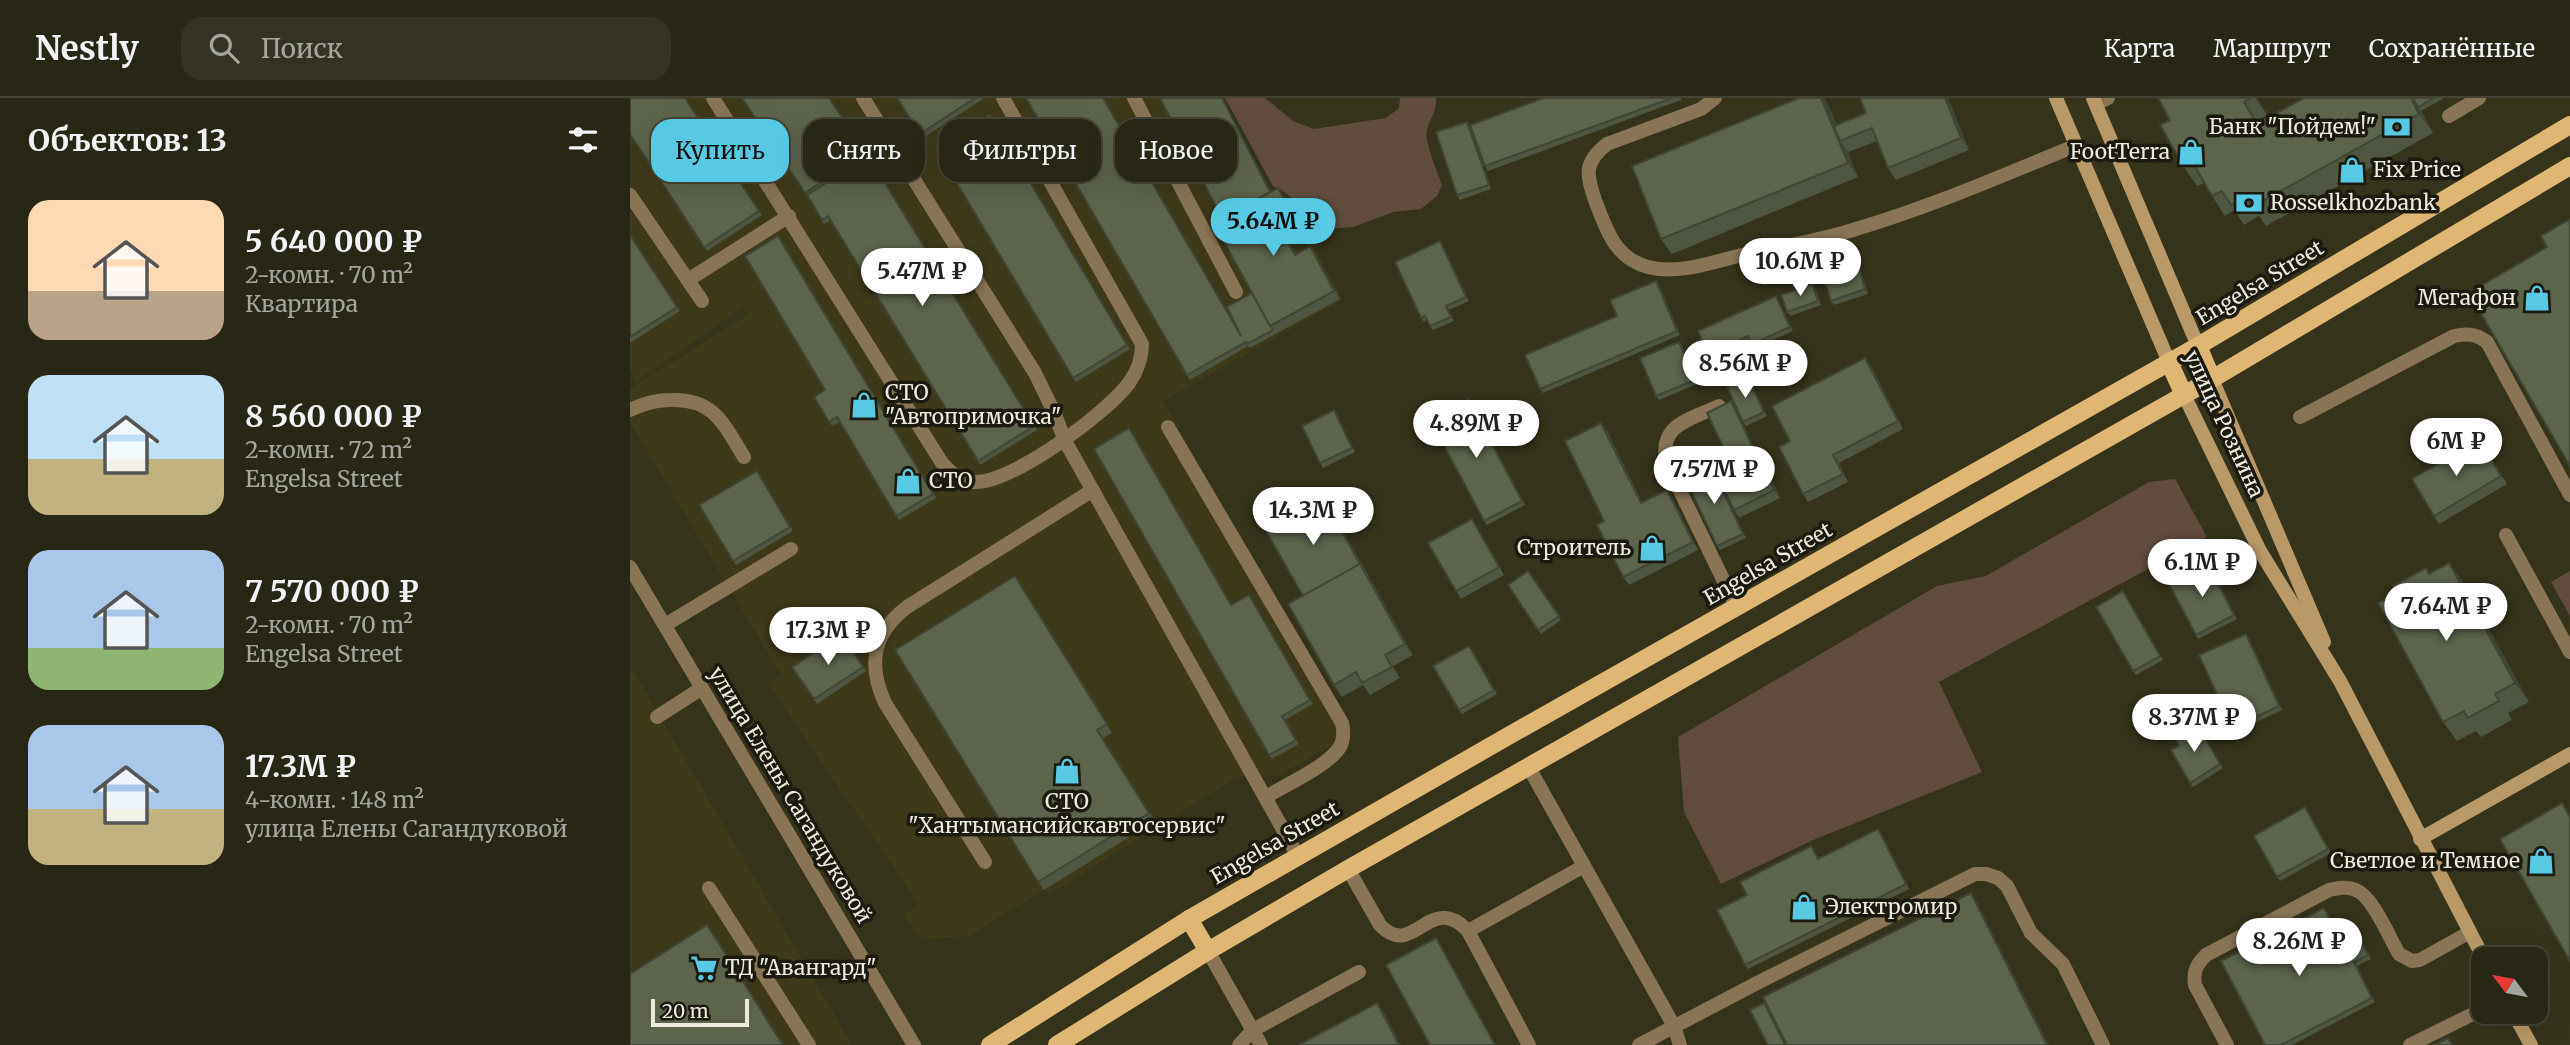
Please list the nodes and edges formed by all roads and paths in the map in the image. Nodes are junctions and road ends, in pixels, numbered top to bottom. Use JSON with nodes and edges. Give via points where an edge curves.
{"nodes":[{"id":1,"x":713,"y":98,"type":"edge"},
{"id":2,"x":863,"y":98,"type":"edge"},
{"id":3,"x":1003,"y":98,"type":"edge"},
{"id":4,"x":1134,"y":98,"type":"edge"},
{"id":5,"x":1715,"y":98,"type":"edge"},
{"id":6,"x":2056,"y":98,"type":"edge"},
{"id":7,"x":2479,"y":98,"type":"edge"},
{"id":8,"x":2099,"y":100,"type":"edge"},
{"id":9,"x":2449,"y":116,"type":"dead end"},
{"id":10,"x":2570,"y":125,"type":"edge"},
{"id":11,"x":2075,"y":146,"type":"junction"},
{"id":12,"x":2570,"y":166,"type":"edge"},
{"id":13,"x":630,"y":195,"type":"edge"},
{"id":14,"x":789,"y":216,"type":"junction"},
{"id":15,"x":688,"y":280,"type":"junction"},
{"id":16,"x":1236,"y":292,"type":"dead end"},
{"id":17,"x":702,"y":301,"type":"dead end"},
{"id":18,"x":2198,"y":346,"type":"junction"},
{"id":19,"x":2169,"y":362,"type":"junction"},
{"id":20,"x":2212,"y":379,"type":"junction"},
{"id":21,"x":2184,"y":395,"type":"junction"},
{"id":22,"x":1719,"y":406,"type":"edge"},
{"id":23,"x":630,"y":410,"type":"edge"},
{"id":24,"x":2300,"y":417,"type":"dead end"},
{"id":25,"x":1168,"y":427,"type":"dead end"},
{"id":26,"x":1065,"y":441,"type":"junction"},
{"id":27,"x":744,"y":457,"type":"dead end"},
{"id":28,"x":1093,"y":490,"type":"junction"},
{"id":29,"x":2570,"y":495,"type":"edge"},
{"id":30,"x":2506,"y":535,"type":"dead end"},
{"id":31,"x":791,"y":549,"type":"dead end"},
{"id":32,"x":630,"y":567,"type":"edge"},
{"id":33,"x":1737,"y":608,"type":"junction"},
{"id":34,"x":665,"y":625,"type":"junction"},
{"id":35,"x":2570,"y":652,"type":"edge"},
{"id":36,"x":2340,"y":681,"type":"junction"},
{"id":37,"x":702,"y":688,"type":"junction"},
{"id":38,"x":657,"y":717,"type":"dead end"},
{"id":39,"x":2570,"y":754,"type":"edge"},
{"id":40,"x":1528,"y":766,"type":"junction"},
{"id":41,"x":1266,"y":797,"type":"junction"},
{"id":42,"x":2420,"y":839,"type":"junction"},
{"id":43,"x":1298,"y":856,"type":"junction"},
{"id":44,"x":985,"y":862,"type":"dead end"},
{"id":45,"x":1584,"y":866,"type":"junction"},
{"id":46,"x":1348,"y":869,"type":"junction"},
{"id":47,"x":709,"y":888,"type":"dead end"},
{"id":48,"x":1189,"y":919,"type":"junction"},
{"id":49,"x":1468,"y":931,"type":"junction"},
{"id":50,"x":2470,"y":932,"type":"junction"},
{"id":51,"x":2478,"y":947,"type":"edge"},
{"id":52,"x":1208,"y":951,"type":"junction"},
{"id":53,"x":1359,"y":972,"type":"dead end"},
{"id":54,"x":2471,"y":1015,"type":"edge"},
{"id":55,"x":2519,"y":1024,"type":"edge"},
{"id":56,"x":1674,"y":1026,"type":"junction"},
{"id":57,"x":1252,"y":1030,"type":"junction"},
{"id":58,"x":809,"y":1045,"type":"edge"},
{"id":59,"x":914,"y":1045,"type":"edge"},
{"id":60,"x":990,"y":1045,"type":"edge"},
{"id":61,"x":1057,"y":1045,"type":"edge"},
{"id":62,"x":1239,"y":1045,"type":"edge"},
{"id":63,"x":1261,"y":1045,"type":"edge"},
{"id":64,"x":1529,"y":1045,"type":"edge"},
{"id":65,"x":1639,"y":1045,"type":"edge"},
{"id":66,"x":1679,"y":1045,"type":"edge"},
{"id":67,"x":2103,"y":1045,"type":"edge"},
{"id":68,"x":2227,"y":1045,"type":"edge"},
{"id":69,"x":2410,"y":1045,"type":"edge"},
{"id":70,"x":2531,"y":1045,"type":"edge"}],
"edges":[{"from":1,"to":14,"type":"street"},
{"from":2,"to":26,"type":"street","via":[[1035,373]]},
{"from":3,"to":26,"type":"street","via":[[1142,344],[1142,357],[1126,387]]},
{"from":4,"to":16,"type":"street"},
{"from":5,"to":11,"type":"street","via":[[1701,109],[1607,144],[1595,153],[1589,181],[1609,238],[1632,261],[1649,268],[1682,269],[1855,230]]},
{"from":6,"to":11,"type":"main road","name":"улица Рознина"},
{"from":7,"to":9,"type":"street"},
{"from":8,"to":18,"type":"main road","name":"улица Рознина"},
{"from":10,"to":18,"type":"main road","name":"Engelsa Street"},
{"from":11,"to":19,"type":"main road","name":"улица Рознина"},
{"from":12,"to":20,"type":"main road"},
{"from":13,"to":15,"type":"street"},
{"from":14,"to":15,"type":"street"},
{"from":14,"to":26,"type":"street","via":[[952,475],[972,482],[991,480]]},
{"from":15,"to":17,"type":"street"},
{"from":18,"to":19,"type":"main road","name":"Engelsa Street"},
{"from":18,"to":20,"type":"main road","name":"улица Рознина"},
{"from":19,"to":21,"type":"main road","name":"улица Рознина"},
{"from":19,"to":33,"type":"main road","name":"Engelsa Street"},
{"from":20,"to":21,"type":"main road"},
{"from":20,"to":36,"type":"main road","name":"улица Рознина"},
{"from":21,"to":36,"type":"main road","name":"улица Рознина","via":[[2259,551]]},
{"from":21,"to":40,"type":"main road"},
{"from":22,"to":33,"type":"street","via":[[1683,422],[1665,439],[1663,450]]},
{"from":23,"to":27,"type":"street","via":[[670,400],[707,406],[722,420]]},
{"from":24,"to":29,"type":"street","via":[[2454,336],[2478,336],[2487,342]]},
{"from":25,"to":41,"type":"street","via":[[1342,723],[1340,746],[1331,757]]},
{"from":26,"to":28,"type":"street"},
{"from":28,"to":41,"type":"street"},
{"from":28,"to":44,"type":"street","via":[[907,607],[890,620],[875,651],[878,688],[885,703]]},
{"from":30,"to":35,"type":"street"},
{"from":31,"to":34,"type":"street"},
{"from":32,"to":34,"type":"street","name":"улица Елены Сагандуковой"},
{"from":33,"to":43,"type":"main road","name":"Engelsa Street"},
{"from":34,"to":37,"type":"street","name":"улица Елены Сагандуковой"},
{"from":36,"to":42,"type":"main road","name":"улица Рознина"},
{"from":37,"to":38,"type":"street"},
{"from":37,"to":59,"type":"street","name":"улица Елены Сагандуковой"},
{"from":39,"to":42,"type":"main road"},
{"from":40,"to":45,"type":"street"},
{"from":40,"to":46,"type":"main road"},
{"from":41,"to":43,"type":"street"},
{"from":42,"to":50,"type":"main road","name":"улица Рознина"},
{"from":43,"to":48,"type":"main road","name":"Engelsa Street"},
{"from":45,"to":49,"type":"street"},
{"from":45,"to":56,"type":"street"},
{"from":46,"to":49,"type":"street","via":[[1387,932],[1407,935],[1447,917]]},
{"from":46,"to":52,"type":"main road"},
{"from":47,"to":58,"type":"street"},
{"from":48,"to":52,"type":"main road"},
{"from":48,"to":60,"type":"main road","name":"Engelsa Street"},
{"from":49,"to":64,"type":"street"},
{"from":50,"to":51,"type":"main road","name":"улица Рознина"},
{"from":50,"to":68,"type":"street","via":[[2420,960],[2405,959],[2366,896],[2343,887],[2329,890],[2206,955],[2198,964],[2195,985]]},
{"from":52,"to":57,"type":"street"},
{"from":52,"to":61,"type":"main road"},
{"from":53,"to":57,"type":"street"},
{"from":54,"to":69,"type":"street"},
{"from":55,"to":70,"type":"main road"},
{"from":56,"to":65,"type":"street"},
{"from":56,"to":66,"type":"street"},
{"from":56,"to":67,"type":"street","via":[[1975,874],[1986,874],[2007,887],[2031,933],[2063,964]]},
{"from":57,"to":62,"type":"street"},
{"from":57,"to":63,"type":"street"}]}
